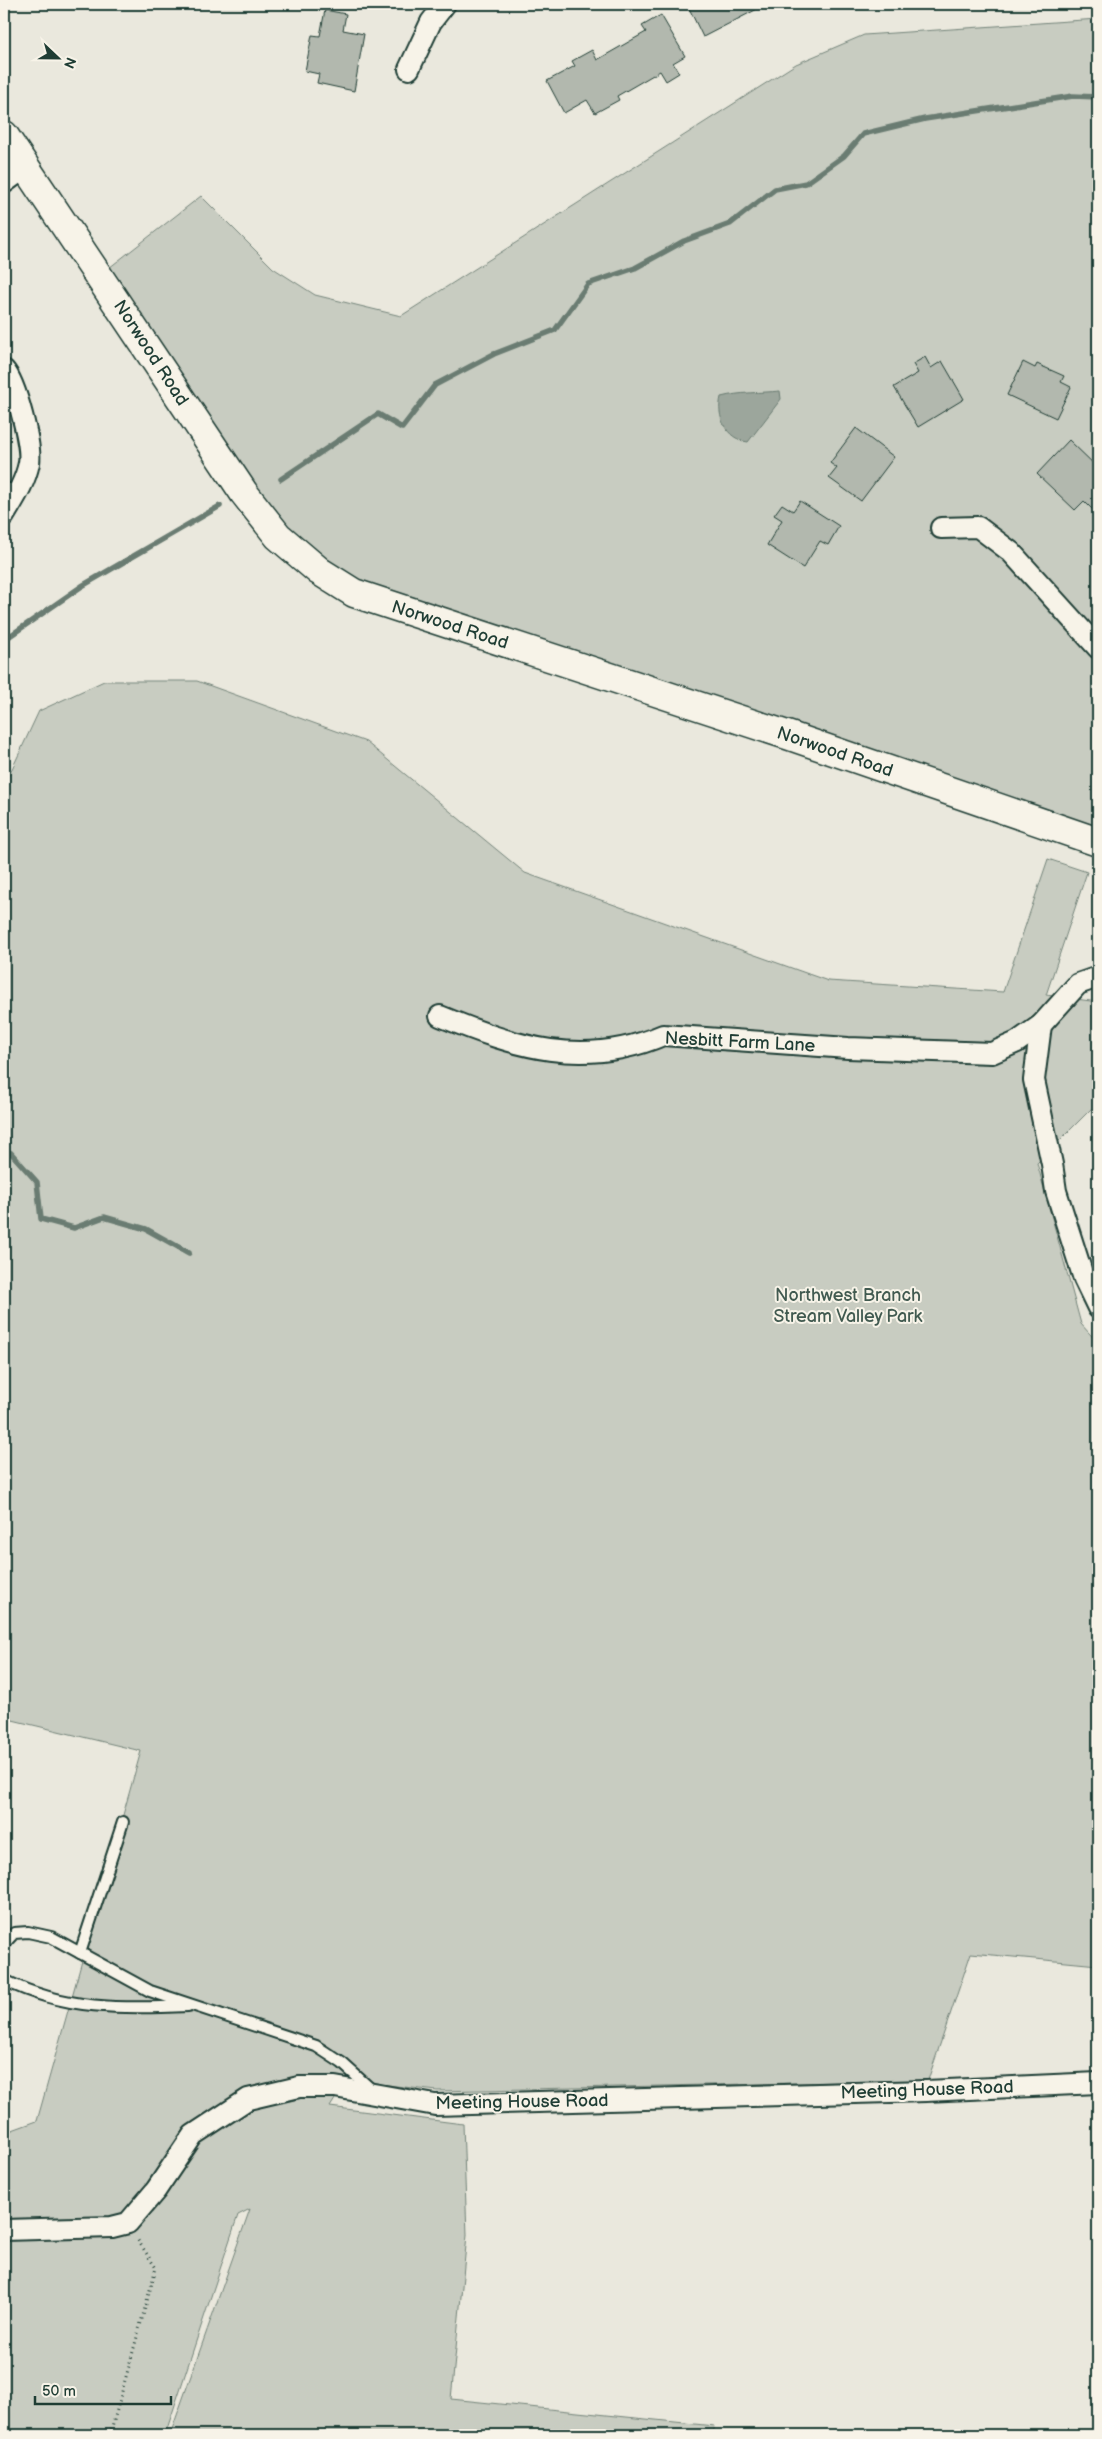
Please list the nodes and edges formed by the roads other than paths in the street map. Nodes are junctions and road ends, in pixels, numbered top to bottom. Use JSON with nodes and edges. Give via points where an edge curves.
{"nodes":[{"id":1,"x":445,"y":4,"type":"edge"},
{"id":2,"x":409,"y":69,"type":"dead end"},
{"id":3,"x":11,"y":150,"type":"edge"},
{"id":4,"x":4,"y":183,"type":"edge"},
{"id":5,"x":4,"y":370,"type":"edge"},
{"id":6,"x":12,"y":489,"type":"edge"},
{"id":7,"x":4,"y":516,"type":"edge"},
{"id":8,"x":941,"y":528,"type":"dead end"},
{"id":9,"x":1098,"y":648,"type":"edge"},
{"id":10,"x":1098,"y":842,"type":"edge"},
{"id":11,"x":1098,"y":977,"type":"edge"},
{"id":12,"x":440,"y":1016,"type":"dead end"},
{"id":13,"x":1041,"y":1025,"type":"junction"},
{"id":14,"x":1098,"y":1308,"type":"edge"},
{"id":15,"x":123,"y":1822,"type":"dead end"},
{"id":16,"x":4,"y":1944,"type":"edge"},
{"id":17,"x":80,"y":1953,"type":"junction"},
{"id":18,"x":4,"y":1980,"type":"edge"},
{"id":19,"x":194,"y":2005,"type":"junction"},
{"id":20,"x":1098,"y":2083,"type":"edge"},
{"id":21,"x":378,"y":2095,"type":"junction"},
{"id":22,"x":4,"y":2230,"type":"edge"}],
"edges":[{"from":1,"to":2,"type":"street","via":[[431,22]]},
{"from":3,"to":4,"type":"street"},
{"from":3,"to":10,"type":"street","name":"Norwood Road","via":[[244,493],[278,536],[340,585],[354,593],[790,736]]},
{"from":5,"to":6,"type":"street","via":[[22,411],[30,462]]},
{"from":6,"to":7,"type":"street"},
{"from":8,"to":9,"type":"street","via":[[978,527],[1011,552]]},
{"from":11,"to":13,"type":"street","name":"Nesbitt Farm Lane","via":[[1078,984]]},
{"from":12,"to":13,"type":"street","name":"Nesbitt Farm Lane","via":[[492,1037],[552,1051],[582,1053],[637,1046],[663,1035],[848,1048],[992,1053],[1017,1042]]},
{"from":13,"to":14,"type":"street","via":[[1034,1080],[1038,1104],[1058,1200],[1084,1279]]},
{"from":15,"to":17,"type":"lane"},
{"from":16,"to":17,"type":"lane","via":[[14,1933],[28,1932],[51,1937]]},
{"from":17,"to":19,"type":"lane","via":[[150,1990]]},
{"from":18,"to":19,"type":"lane","via":[[25,1991],[76,2004],[126,2009]]},
{"from":19,"to":21,"type":"lane","via":[[316,2046]]},
{"from":20,"to":21,"type":"street","name":"Meeting House Road","via":[[435,2105]]},
{"from":21,"to":22,"type":"street","name":"Meeting House Road","via":[[335,2088],[299,2087],[248,2099],[193,2135],[156,2190],[128,2223],[112,2227]]}]}
